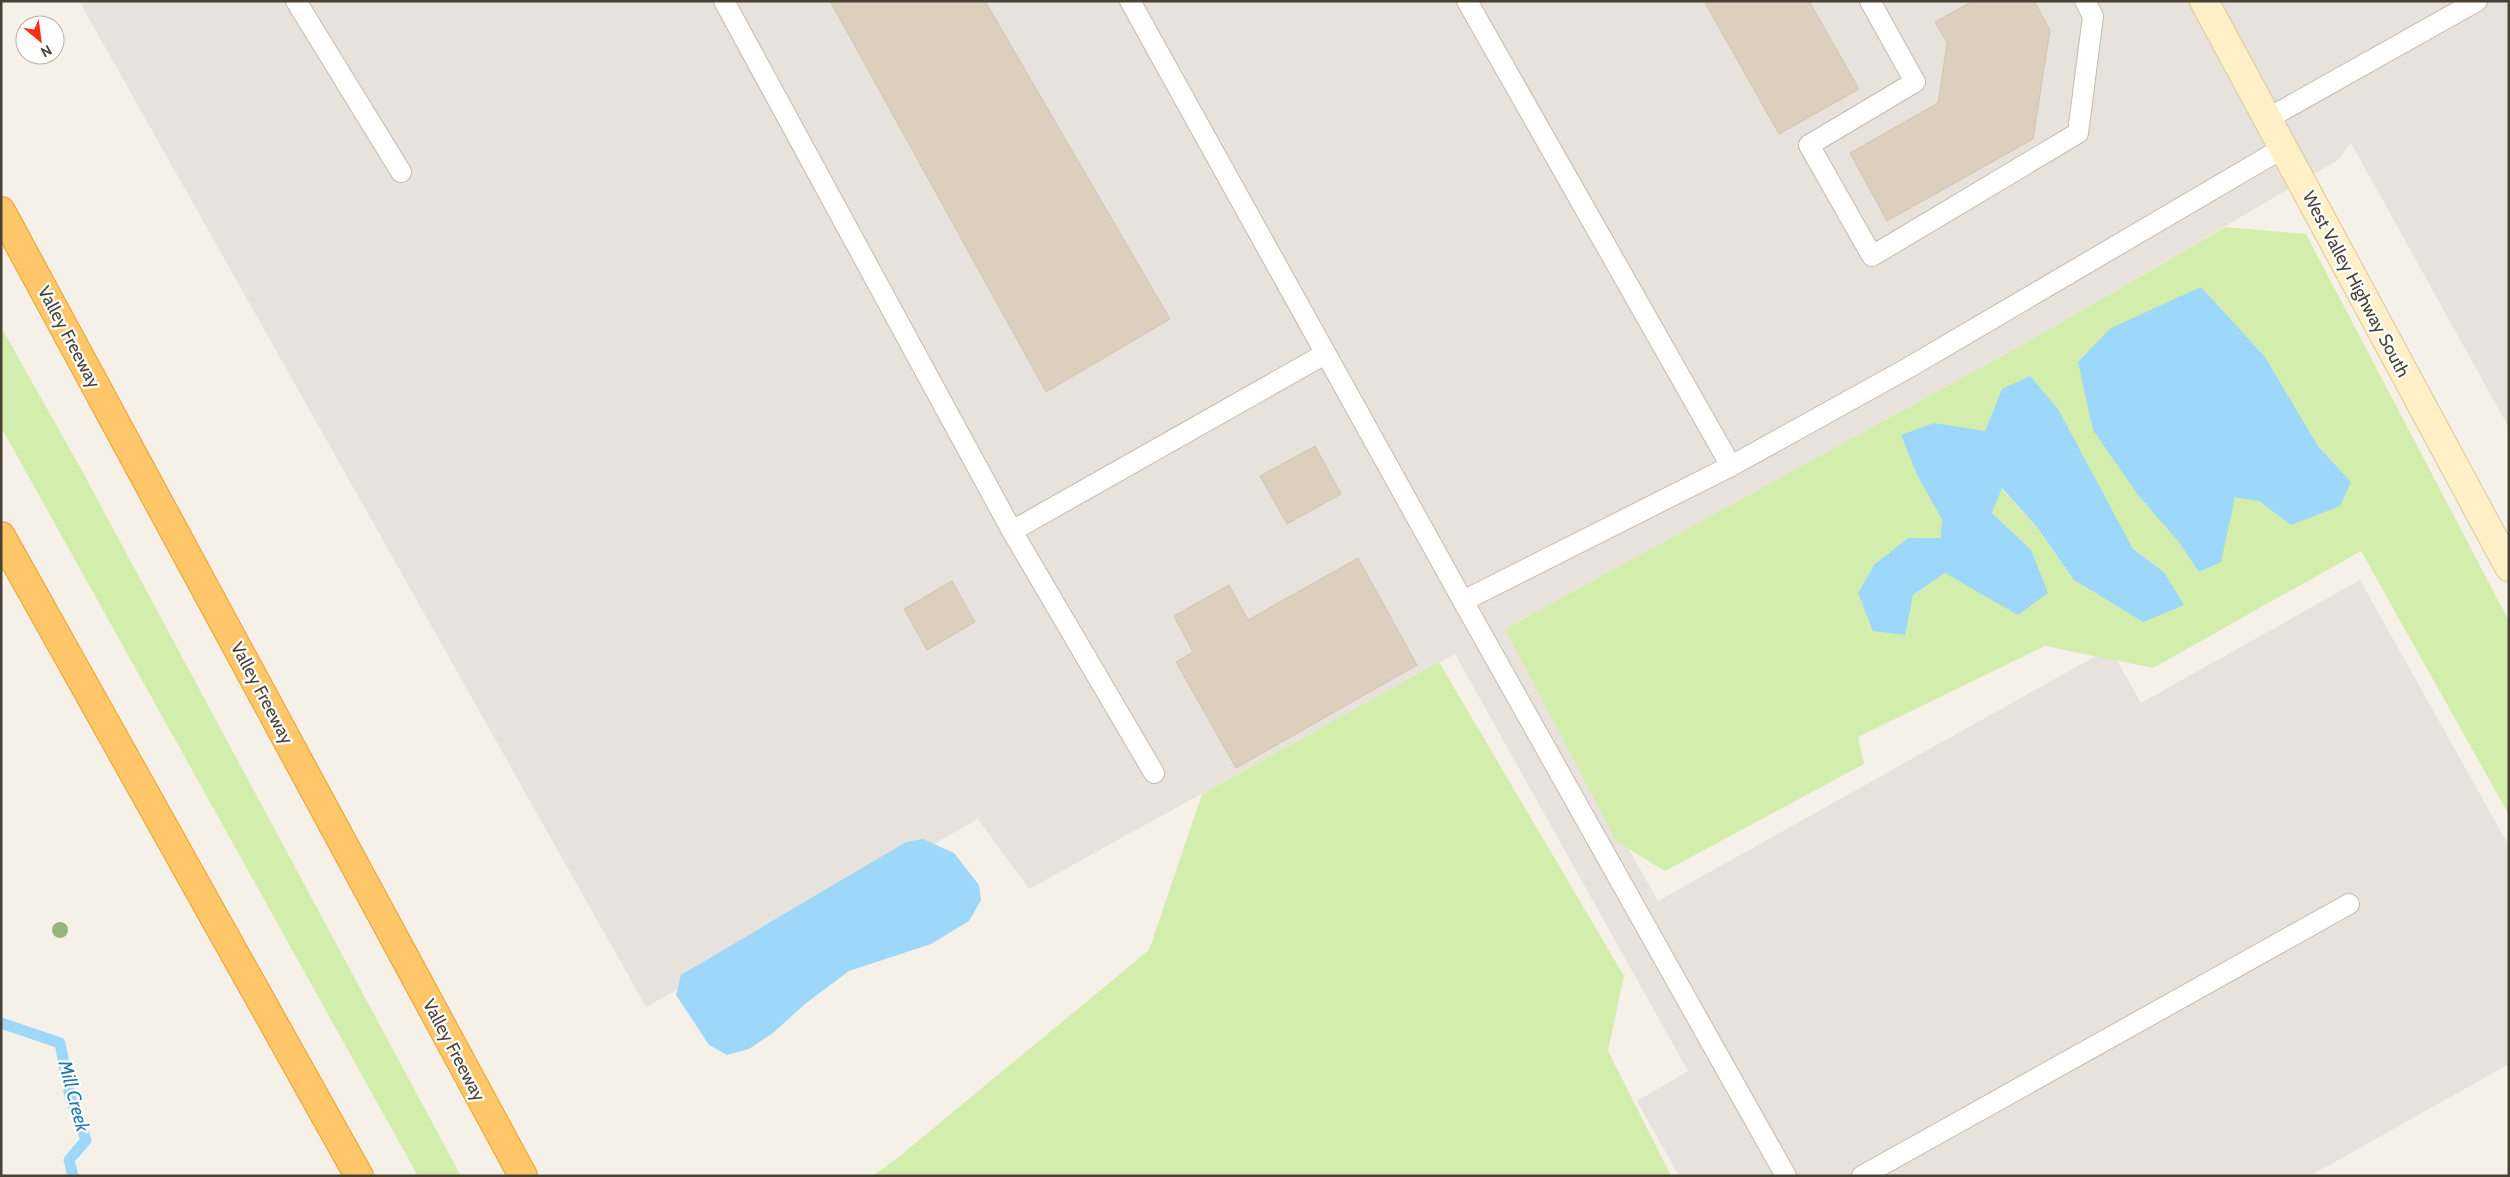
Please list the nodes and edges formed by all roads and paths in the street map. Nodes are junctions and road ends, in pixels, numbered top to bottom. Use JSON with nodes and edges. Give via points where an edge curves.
{"nodes":[{"id":1,"x":296,"y":1,"type":"edge"},
{"id":2,"x":724,"y":1,"type":"edge"},
{"id":3,"x":1130,"y":1,"type":"edge"},
{"id":4,"x":1467,"y":1,"type":"edge"},
{"id":5,"x":1870,"y":1,"type":"edge"},
{"id":6,"x":2085,"y":1,"type":"edge"},
{"id":7,"x":2204,"y":1,"type":"edge"},
{"id":8,"x":2477,"y":1,"type":"edge"},
{"id":9,"x":2267,"y":119,"type":"junction"},
{"id":10,"x":2283,"y":148,"type":"junction"},
{"id":11,"x":400,"y":172,"type":"dead end"},
{"id":12,"x":1,"y":211,"type":"edge"},
{"id":13,"x":1325,"y":354,"type":"junction"},
{"id":14,"x":1731,"y":466,"type":"junction"},
{"id":15,"x":1012,"y":531,"type":"junction"},
{"id":16,"x":1,"y":536,"type":"edge"},
{"id":17,"x":2509,"y":567,"type":"edge"},
{"id":18,"x":1463,"y":601,"type":"junction"},
{"id":19,"x":1154,"y":773,"type":"dead end"},
{"id":20,"x":2349,"y":904,"type":"dead end"},
{"id":21,"x":359,"y":1176,"type":"edge"},
{"id":22,"x":523,"y":1176,"type":"edge"},
{"id":23,"x":1786,"y":1176,"type":"edge"},
{"id":24,"x":1862,"y":1176,"type":"edge"}],
"edges":[{"from":1,"to":11,"type":"lane"},
{"from":2,"to":15,"type":"lane"},
{"from":3,"to":13,"type":"lane"},
{"from":4,"to":14,"type":"lane"},
{"from":5,"to":6,"type":"lane","via":[[1915,82],[1809,145],[1872,256],[2078,133],[2093,16]]},
{"from":7,"to":9,"type":"main road","name":"West Valley Highway South"},
{"from":8,"to":9,"type":"lane"},
{"from":9,"to":10,"type":"main road","name":"West Valley Highway South"},
{"from":10,"to":14,"type":"lane","via":[[1908,368]]},
{"from":10,"to":17,"type":"main road","name":"West Valley Highway South"},
{"from":12,"to":22,"type":"highway","name":"Valley Freeway"},
{"from":13,"to":15,"type":"lane"},
{"from":13,"to":18,"type":"lane"},
{"from":14,"to":18,"type":"lane"},
{"from":15,"to":19,"type":"lane"},
{"from":16,"to":21,"type":"highway"},
{"from":18,"to":23,"type":"lane"},
{"from":20,"to":24,"type":"lane"}]}
